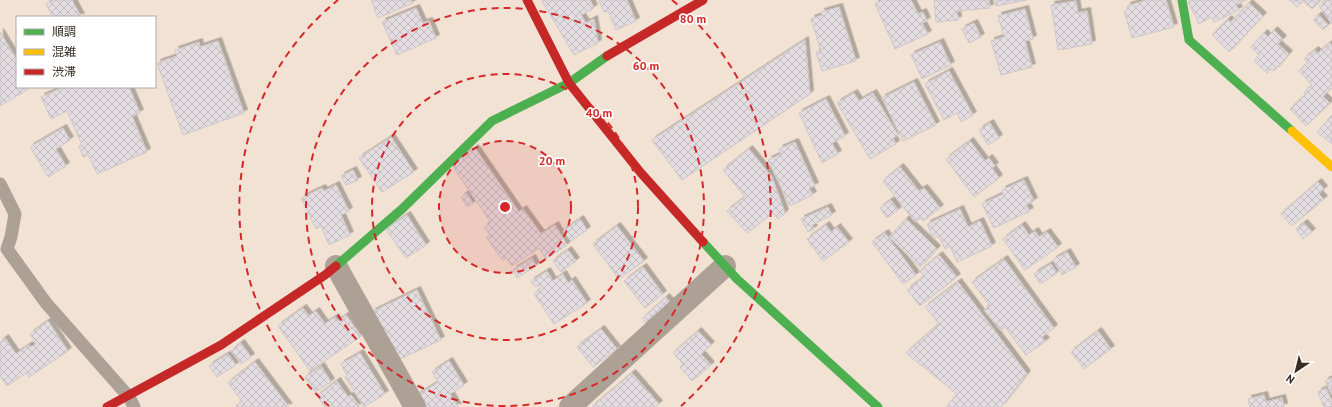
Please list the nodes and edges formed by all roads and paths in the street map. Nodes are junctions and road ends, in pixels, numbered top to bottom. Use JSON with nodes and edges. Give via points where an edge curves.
{"nodes":[{"id":1,"x":527,"y":0,"type":"edge"},
{"id":2,"x":703,"y":0,"type":"edge"},
{"id":3,"x":1182,"y":0,"type":"edge"},
{"id":4,"x":569,"y":83,"type":"junction"},
{"id":5,"x":1332,"y":168,"type":"edge"},
{"id":6,"x":0,"y":184,"type":"edge"},
{"id":7,"x":336,"y":266,"type":"junction"},
{"id":8,"x":725,"y":266,"type":"junction"},
{"id":9,"x":131,"y":402,"type":"edge"},
{"id":10,"x":107,"y":407,"type":"edge"},
{"id":11,"x":415,"y":407,"type":"edge"},
{"id":12,"x":570,"y":407,"type":"edge"},
{"id":13,"x":878,"y":407,"type":"edge"}],
"edges":[{"from":1,"to":4,"type":"street"},
{"from":2,"to":4,"type":"street","via":[[608,55]]},
{"from":3,"to":5,"type":"street","via":[[1190,40]]},
{"from":4,"to":7,"type":"street","via":[[492,120],[402,209]]},
{"from":4,"to":8,"type":"street","via":[[641,173]]},
{"from":6,"to":9,"type":"lane","via":[[14,214],[7,249],[46,303]]},
{"from":7,"to":9,"type":"street","via":[[241,333]]},
{"from":7,"to":11,"type":"street"},
{"from":8,"to":12,"type":"street"},
{"from":8,"to":13,"type":"street","via":[[737,280]]},
{"from":9,"to":10,"type":"street"}]}
